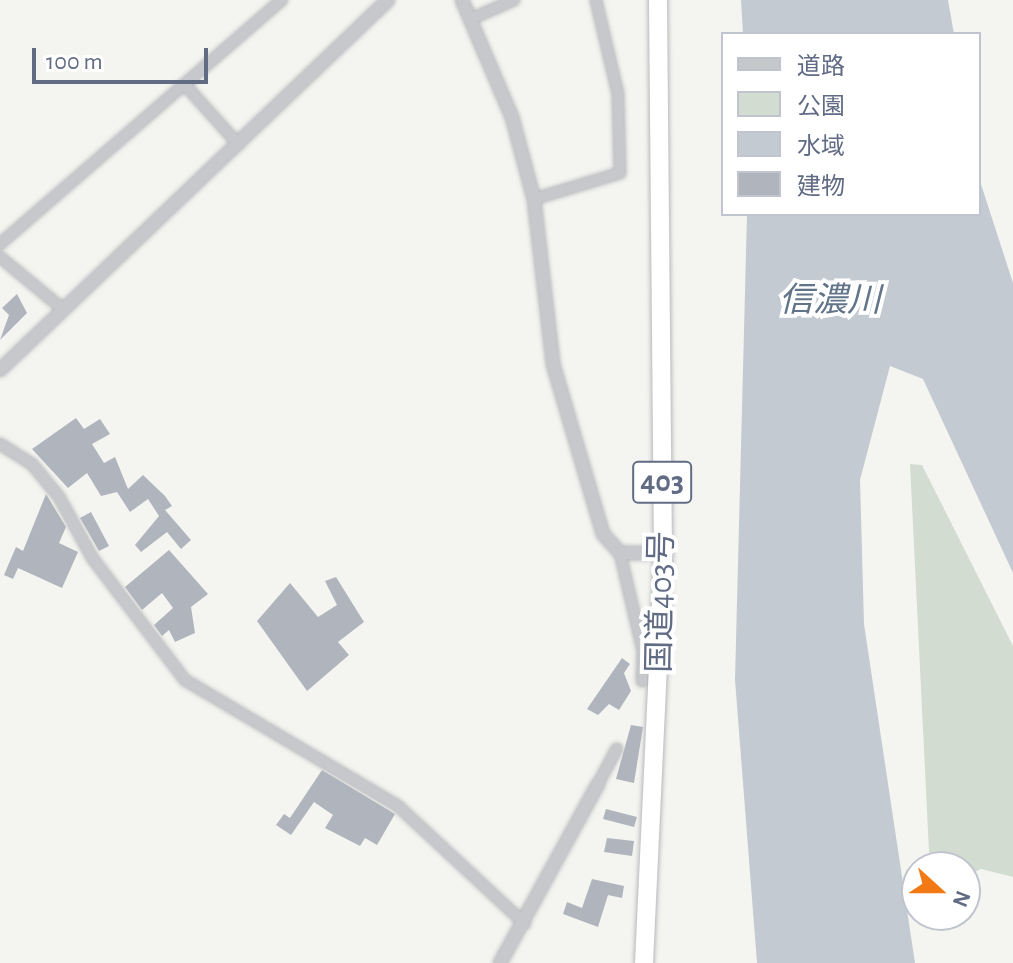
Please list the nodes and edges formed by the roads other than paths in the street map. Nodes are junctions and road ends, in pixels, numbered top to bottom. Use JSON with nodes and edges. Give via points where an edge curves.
{"nodes":[{"id":1,"x":282,"y":0,"type":"edge"},
{"id":2,"x":388,"y":0,"type":"edge"},
{"id":3,"x":462,"y":0,"type":"edge"},
{"id":4,"x":514,"y":0,"type":"edge"},
{"id":5,"x":596,"y":0,"type":"edge"},
{"id":6,"x":658,"y":0,"type":"edge"},
{"id":7,"x":471,"y":19,"type":"junction"},
{"id":8,"x":186,"y":86,"type":"junction"},
{"id":9,"x":239,"y":145,"type":"junction"},
{"id":10,"x":534,"y":199,"type":"junction"},
{"id":11,"x":0,"y":244,"type":"edge"},
{"id":12,"x":0,"y":257,"type":"edge"},
{"id":13,"x":59,"y":306,"type":"junction"},
{"id":14,"x":0,"y":370,"type":"edge"},
{"id":15,"x":0,"y":444,"type":"edge"},
{"id":16,"x":620,"y":553,"type":"junction"},
{"id":17,"x":663,"y":553,"type":"junction"},
{"id":18,"x":642,"y":681,"type":"dead end"},
{"id":19,"x":617,"y":749,"type":"dead end"},
{"id":20,"x":598,"y":784,"type":"joint"},
{"id":21,"x":525,"y":924,"type":"junction"},
{"id":22,"x":500,"y":963,"type":"edge"},
{"id":23,"x":644,"y":963,"type":"edge"}],
"edges":[{"from":1,"to":8,"type":"street"},
{"from":2,"to":9,"type":"street"},
{"from":3,"to":7,"type":"street"},
{"from":4,"to":7,"type":"street"},
{"from":5,"to":10,"type":"street","via":[[618,94],[620,173]]},
{"from":6,"to":17,"type":"highway","name":"国道403号","number":"403"},
{"from":7,"to":10,"type":"street","via":[[512,117]]},
{"from":8,"to":9,"type":"street"},
{"from":8,"to":11,"type":"street"},
{"from":9,"to":13,"type":"street"},
{"from":10,"to":16,"type":"street","via":[[553,364],[603,534]]},
{"from":12,"to":13,"type":"street"},
{"from":13,"to":14,"type":"street"},
{"from":15,"to":21,"type":"street","via":[[32,464],[59,497],[93,559],[185,680],[398,806]]},
{"from":16,"to":17,"type":"street"},
{"from":16,"to":18,"type":"street","via":[[643,651]]},
{"from":17,"to":23,"type":"highway","name":"国道403号","number":"403"},
{"from":19,"to":20,"type":"street"},
{"from":20,"to":21,"type":"street"},
{"from":21,"to":22,"type":"street"}]}
